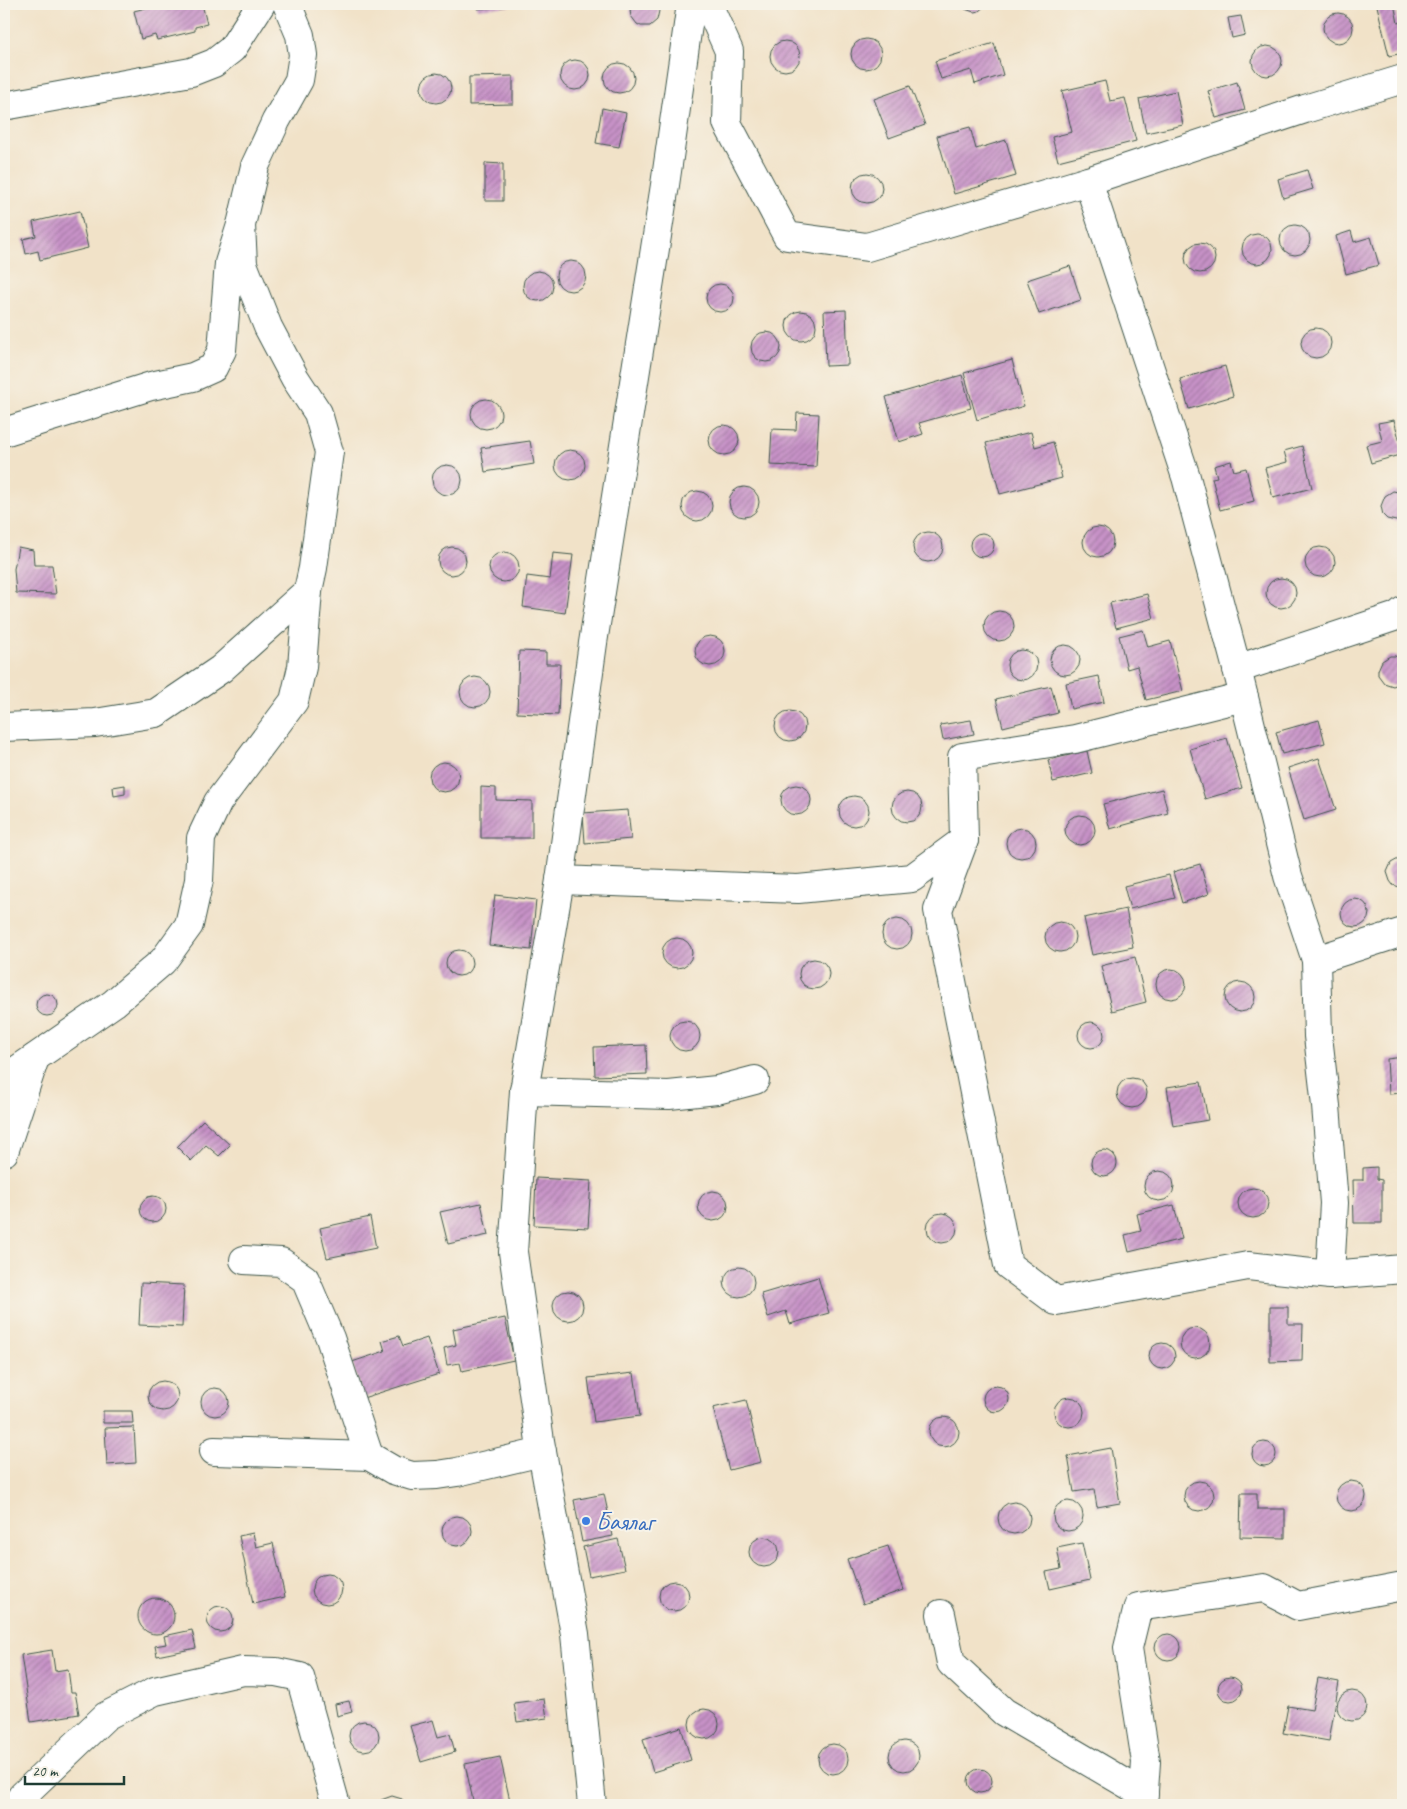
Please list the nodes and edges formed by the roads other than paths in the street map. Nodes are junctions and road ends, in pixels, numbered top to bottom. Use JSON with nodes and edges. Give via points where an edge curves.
{"nodes":[{"id":1,"x":260,"y":4,"type":"edge"},
{"id":2,"x":287,"y":4,"type":"edge"},
{"id":3,"x":690,"y":4,"type":"edge"},
{"id":4,"x":708,"y":4,"type":"edge"},
{"id":5,"x":1403,"y":79,"type":"edge"},
{"id":6,"x":4,"y":106,"type":"edge"},
{"id":7,"x":1088,"y":181,"type":"junction"},
{"id":8,"x":241,"y":225,"type":"junction"},
{"id":9,"x":4,"y":432,"type":"edge"},
{"id":10,"x":308,"y":591,"type":"junction"},
{"id":11,"x":1403,"y":611,"type":"edge"},
{"id":12,"x":1237,"y":669,"type":"junction"},
{"id":13,"x":1244,"y":697,"type":"junction"},
{"id":14,"x":4,"y":728,"type":"edge"},
{"id":15,"x":964,"y":840,"type":"junction"},
{"id":16,"x":560,"y":880,"type":"junction"},
{"id":17,"x":1403,"y":932,"type":"edge"},
{"id":18,"x":1316,"y":960,"type":"junction"},
{"id":19,"x":35,"y":1058,"type":"junction"},
{"id":20,"x":4,"y":1079,"type":"edge"},
{"id":21,"x":755,"y":1080,"type":"dead end"},
{"id":22,"x":524,"y":1091,"type":"junction"},
{"id":23,"x":4,"y":1152,"type":"edge"},
{"id":24,"x":244,"y":1260,"type":"dead end"},
{"id":25,"x":1403,"y":1269,"type":"edge"},
{"id":26,"x":1330,"y":1275,"type":"junction"},
{"id":27,"x":214,"y":1451,"type":"dead end"},
{"id":28,"x":542,"y":1452,"type":"junction"},
{"id":29,"x":369,"y":1456,"type":"junction"},
{"id":30,"x":1403,"y":1586,"type":"edge"},
{"id":31,"x":941,"y":1614,"type":"dead end"},
{"id":32,"x":22,"y":1796,"type":"dead end"},
{"id":33,"x":1143,"y":1800,"type":"edge"},
{"id":34,"x":336,"y":1805,"type":"edge"},
{"id":35,"x":592,"y":1805,"type":"edge"}],
"edges":[{"from":1,"to":6,"type":"street","via":[[232,49],[214,63],[191,72]]},
{"from":2,"to":8,"type":"street","via":[[300,35],[303,55],[299,80],[255,166]]},
{"from":3,"to":16,"type":"street"},
{"from":4,"to":7,"type":"street","via":[[729,51],[726,123],[787,236],[867,247]]},
{"from":5,"to":7,"type":"street"},
{"from":7,"to":12,"type":"street","via":[[1186,477]]},
{"from":8,"to":9,"type":"street","via":[[229,262],[222,350],[213,368],[193,377],[151,386]]},
{"from":8,"to":10,"type":"street","via":[[243,264],[268,327],[318,413],[329,452]]},
{"from":10,"to":14,"type":"street","via":[[221,669],[156,713],[95,723]]},
{"from":10,"to":19,"type":"street","via":[[302,667],[294,701],[218,802],[201,838],[198,880],[189,925],[163,962],[114,1004]]},
{"from":11,"to":12,"type":"street","via":[[1397,616]]},
{"from":12,"to":13,"type":"street"},
{"from":13,"to":15,"type":"street","via":[[1075,738],[962,757]]},
{"from":13,"to":18,"type":"street","via":[[1288,876]]},
{"from":15,"to":16,"type":"street","via":[[912,878],[798,889]]},
{"from":15,"to":26,"type":"street","via":[[938,910],[1008,1265],[1056,1300],[1248,1266]]},
{"from":16,"to":22,"type":"street"},
{"from":17,"to":18,"type":"street"},
{"from":18,"to":26,"type":"street","via":[[1318,1036],[1334,1204]]},
{"from":19,"to":20,"type":"street"},
{"from":19,"to":23,"type":"street"},
{"from":21,"to":22,"type":"street","via":[[717,1090],[669,1095]]},
{"from":22,"to":28,"type":"street","via":[[513,1252]]},
{"from":24,"to":29,"type":"street","via":[[281,1262],[304,1279],[330,1338]]},
{"from":25,"to":26,"type":"street"},
{"from":27,"to":29,"type":"street"},
{"from":28,"to":29,"type":"street","via":[[438,1475],[412,1476],[393,1470]]},
{"from":28,"to":35,"type":"street","via":[[575,1634]]},
{"from":30,"to":33,"type":"street","via":[[1298,1606],[1264,1588],[1138,1607],[1128,1648],[1146,1762]]},
{"from":31,"to":33,"type":"street","via":[[951,1663],[1004,1712]]},
{"from":32,"to":34,"type":"street","via":[[106,1716],[155,1690],[243,1672],[276,1672],[300,1677]]}]}
